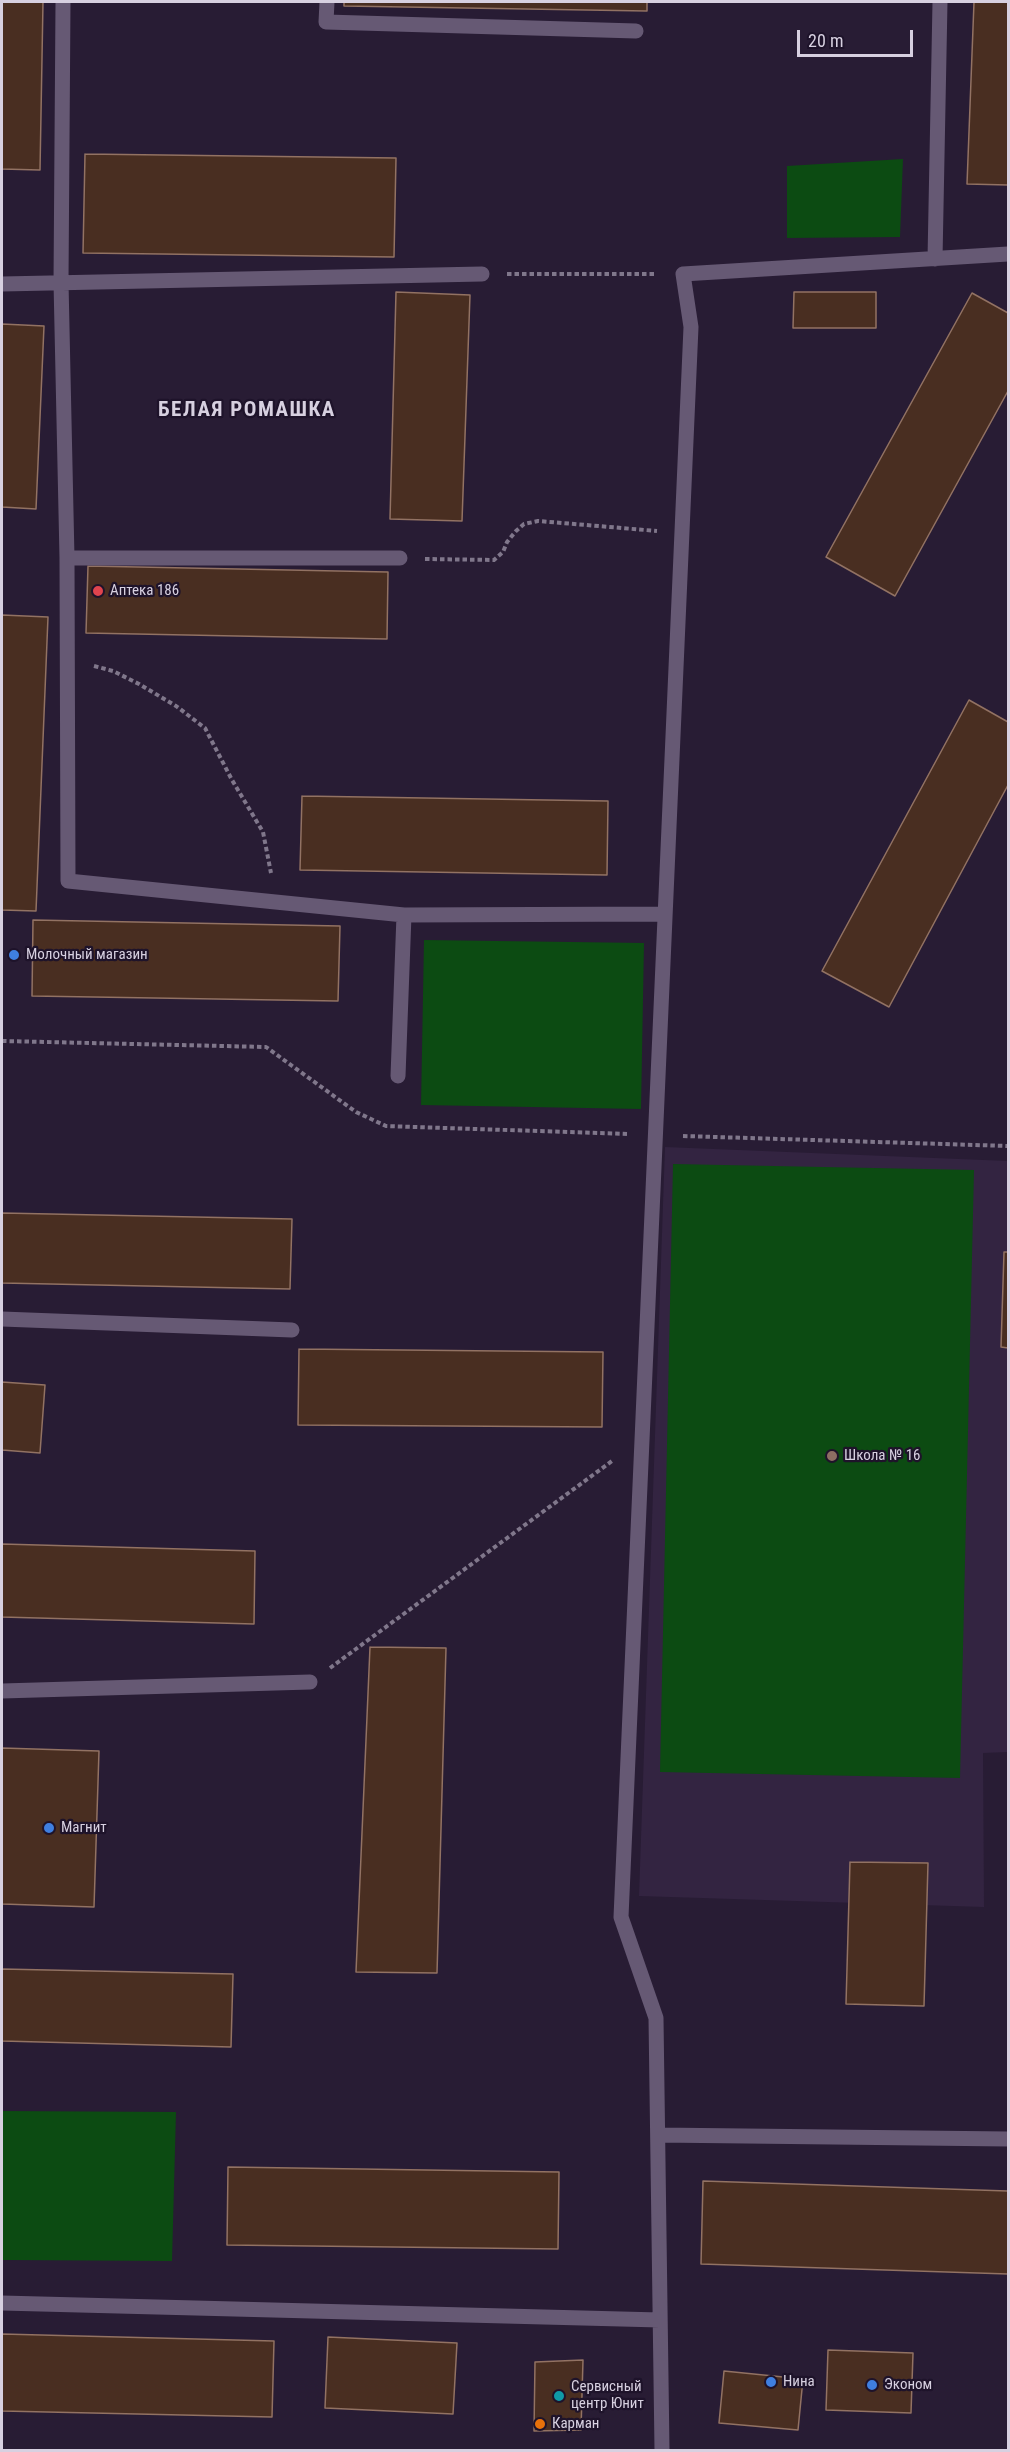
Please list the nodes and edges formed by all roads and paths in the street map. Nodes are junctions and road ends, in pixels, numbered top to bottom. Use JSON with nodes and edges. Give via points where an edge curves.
{"nodes":[{"id":1,"x":63,"y":2,"type":"edge"},
{"id":2,"x":327,"y":2,"type":"edge"},
{"id":3,"x":940,"y":2,"type":"edge"},
{"id":4,"x":636,"y":31,"type":"dead end"},
{"id":5,"x":1008,"y":254,"type":"edge"},
{"id":6,"x":934,"y":259,"type":"junction"},
{"id":7,"x":482,"y":274,"type":"joint"},
{"id":8,"x":683,"y":274,"type":"junction"},
{"id":9,"x":61,"y":282,"type":"junction"},
{"id":10,"x":2,"y":284,"type":"edge"},
{"id":11,"x":682,"y":532,"type":"junction"},
{"id":12,"x":67,"y":558,"type":"junction"},
{"id":13,"x":400,"y":558,"type":"joint"},
{"id":14,"x":67,"y":659,"type":"junction"},
{"id":15,"x":276,"y":902,"type":"junction"},
{"id":16,"x":665,"y":914,"type":"junction"},
{"id":17,"x":404,"y":915,"type":"junction"},
{"id":18,"x":2,"y":1041,"type":"edge"},
{"id":19,"x":398,"y":1076,"type":"dead end"},
{"id":20,"x":656,"y":1135,"type":"junction"},
{"id":21,"x":1008,"y":1146,"type":"edge"},
{"id":22,"x":2,"y":1319,"type":"edge"},
{"id":23,"x":292,"y":1330,"type":"dead end"},
{"id":24,"x":642,"y":1440,"type":"junction"},
{"id":25,"x":310,"y":1682,"type":"joint"},
{"id":26,"x":2,"y":1691,"type":"edge"},
{"id":27,"x":658,"y":2135,"type":"junction"},
{"id":28,"x":1008,"y":2139,"type":"edge"},
{"id":29,"x":2,"y":2303,"type":"edge"},
{"id":30,"x":660,"y":2320,"type":"junction"},
{"id":31,"x":662,"y":2451,"type":"edge"}],
"edges":[{"from":1,"to":9,"type":"lane"},
{"from":2,"to":4,"type":"lane","via":[[326,22]]},
{"from":3,"to":6,"type":"lane"},
{"from":5,"to":6,"type":"lane"},
{"from":6,"to":8,"type":"lane"},
{"from":7,"to":8,"type":"path"},
{"from":7,"to":9,"type":"lane"},
{"from":8,"to":11,"type":"lane","via":[[691,327]]},
{"from":9,"to":10,"type":"lane"},
{"from":9,"to":12,"type":"lane"},
{"from":11,"to":13,"type":"path","via":[[538,521],[524,524],[516,531],[494,560]]},
{"from":11,"to":16,"type":"lane"},
{"from":12,"to":13,"type":"lane"},
{"from":12,"to":14,"type":"lane"},
{"from":14,"to":15,"type":"path","via":[[113,670],[176,706],[205,728],[263,832]]},
{"from":14,"to":15,"type":"lane","via":[[68,881]]},
{"from":15,"to":17,"type":"lane"},
{"from":16,"to":17,"type":"lane"},
{"from":16,"to":20,"type":"lane"},
{"from":17,"to":19,"type":"lane"},
{"from":18,"to":20,"type":"path","via":[[266,1047],[356,1112],[386,1126]]},
{"from":20,"to":21,"type":"path"},
{"from":20,"to":24,"type":"lane"},
{"from":22,"to":23,"type":"lane"},
{"from":24,"to":25,"type":"path"},
{"from":24,"to":27,"type":"lane","via":[[621,1917],[656,2018]]},
{"from":25,"to":26,"type":"lane"},
{"from":27,"to":28,"type":"lane"},
{"from":27,"to":30,"type":"lane"},
{"from":29,"to":30,"type":"lane"},
{"from":30,"to":31,"type":"lane"}]}
